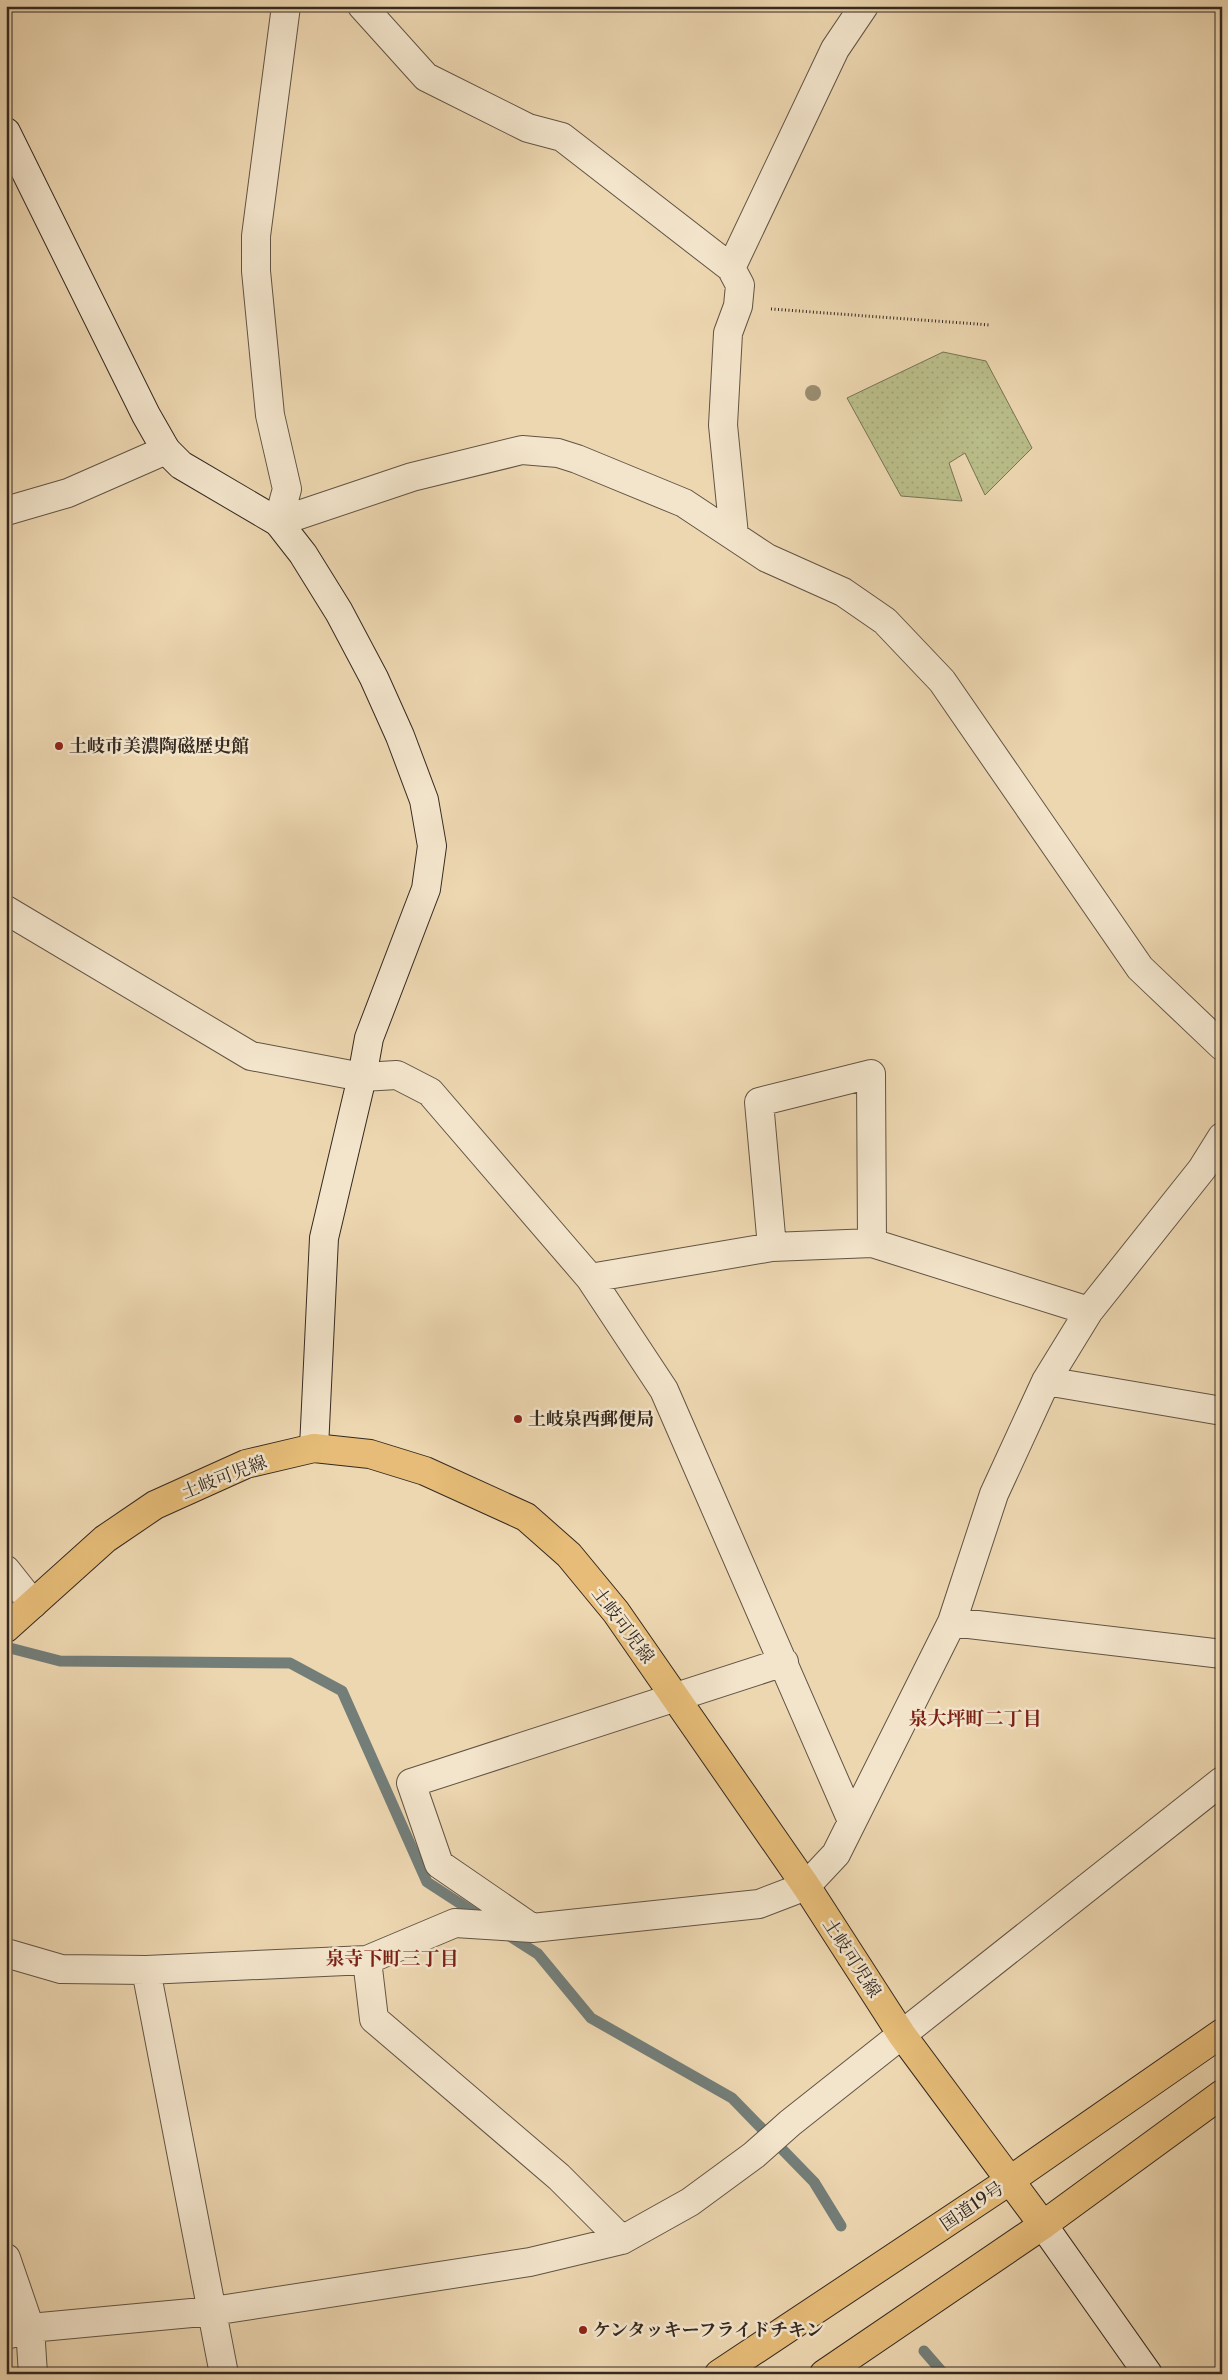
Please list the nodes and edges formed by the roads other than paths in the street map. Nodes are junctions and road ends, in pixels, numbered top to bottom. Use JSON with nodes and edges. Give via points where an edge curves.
{"nodes":[{"id":1,"x":286,"y":6,"type":"edge"},
{"id":2,"x":362,"y":6,"type":"edge"},
{"id":3,"x":864,"y":6,"type":"edge"},
{"id":4,"x":6,"y":132,"type":"edge"},
{"id":5,"x":731,"y":268,"type":"junction"},
{"id":6,"x":166,"y":450,"type":"junction"},
{"id":7,"x":6,"y":511,"type":"edge"},
{"id":8,"x":278,"y":522,"type":"junction"},
{"id":9,"x":734,"y":535,"type":"junction"},
{"id":10,"x":6,"y":910,"type":"edge"},
{"id":11,"x":1222,"y":1046,"type":"edge"},
{"id":12,"x":362,"y":1077,"type":"junction"},
{"id":13,"x":1222,"y":1137,"type":"edge"},
{"id":14,"x":872,"y":1243,"type":"junction"},
{"id":15,"x":772,"y":1247,"type":"junction"},
{"id":16,"x":590,"y":1278,"type":"junction"},
{"id":17,"x":1089,"y":1311,"type":"junction"},
{"id":18,"x":1046,"y":1380,"type":"junction"},
{"id":19,"x":1222,"y":1410,"type":"edge"},
{"id":20,"x":314,"y":1448,"type":"junction"},
{"id":21,"x":6,"y":1570,"type":"edge"},
{"id":22,"x":20,"y":1616,"type":"edge"},
{"id":23,"x":952,"y":1622,"type":"junction"},
{"id":24,"x":1222,"y":1654,"type":"edge"},
{"id":25,"x":784,"y":1662,"type":"junction"},
{"id":26,"x":675,"y":1696,"type":"junction"},
{"id":27,"x":1222,"y":1780,"type":"edge"},
{"id":28,"x":852,"y":1821,"type":"junction"},
{"id":29,"x":806,"y":1886,"type":"junction"},
{"id":30,"x":532,"y":1928,"type":"junction"},
{"id":31,"x":6,"y":1952,"type":"edge"},
{"id":32,"x":367,"y":1960,"type":"junction"},
{"id":33,"x":146,"y":1970,"type":"junction"},
{"id":34,"x":1222,"y":2033,"type":"edge"},
{"id":35,"x":902,"y":2035,"type":"junction"},
{"id":36,"x":1222,"y":2094,"type":"edge"},
{"id":37,"x":1009,"y":2181,"type":"junction"},
{"id":38,"x":1043,"y":2225,"type":"junction"},
{"id":39,"x":622,"y":2240,"type":"junction"},
{"id":40,"x":6,"y":2258,"type":"edge"},
{"id":41,"x":213,"y":2311,"type":"junction"},
{"id":42,"x":18,"y":2331,"type":"edge"},
{"id":43,"x":33,"y":2374,"type":"edge"},
{"id":44,"x":224,"y":2374,"type":"edge"},
{"id":45,"x":719,"y":2374,"type":"edge"},
{"id":46,"x":824,"y":2374,"type":"edge"},
{"id":47,"x":1148,"y":2374,"type":"edge"}],
"edges":[{"from":1,"to":8,"type":"street","via":[[256,236],[256,271],[270,414],[287,489]]},
{"from":2,"to":5,"type":"street","via":[[426,77],[528,128],[562,137]]},
{"from":3,"to":5,"type":"street","via":[[834,50]]},
{"from":4,"to":6,"type":"street"},
{"from":5,"to":9,"type":"street","via":[[740,285],[738,306],[728,333],[723,426]]},
{"from":6,"to":7,"type":"street","via":[[68,493]]},
{"from":6,"to":8,"type":"street","via":[[181,465]]},
{"from":8,"to":9,"type":"street","via":[[412,477],[522,450],[558,453],[577,459],[684,503]]},
{"from":8,"to":12,"type":"street","via":[[303,554],[339,612],[374,678],[424,800],[432,846],[426,889],[369,1038]]},
{"from":9,"to":11,"type":"street","via":[[767,558],[842,592],[885,621],[942,681],[1140,968]]},
{"from":10,"to":12,"type":"street","via":[[251,1056]]},
{"from":12,"to":16,"type":"street","via":[[398,1075],[430,1092]]},
{"from":12,"to":20,"type":"street","via":[[324,1238]]},
{"from":13,"to":17,"type":"street","via":[[1202,1169]]},
{"from":14,"to":15,"type":"street"},
{"from":14,"to":15,"type":"street","via":[[871,1074],[759,1102]]},
{"from":14,"to":17,"type":"street"},
{"from":15,"to":16,"type":"street"},
{"from":16,"to":25,"type":"street","via":[[664,1390]]},
{"from":17,"to":18,"type":"street"},
{"from":18,"to":19,"type":"street"},
{"from":18,"to":23,"type":"street","via":[[994,1494]]},
{"from":20,"to":22,"type":"main road","name":"土岐可児線","via":[[246,1464],[154,1505],[105,1539]]},
{"from":20,"to":26,"type":"main road","name":"土岐可児線","via":[[370,1454],[425,1471],[526,1517],[569,1555],[616,1612]]},
{"from":21,"to":22,"type":"street"},
{"from":23,"to":24,"type":"street"},
{"from":23,"to":28,"type":"street"},
{"from":25,"to":26,"type":"street"},
{"from":25,"to":28,"type":"street"},
{"from":26,"to":29,"type":"main road","name":"土岐可児線"},
{"from":26,"to":30,"type":"street","via":[[411,1783],[439,1864]]},
{"from":27,"to":35,"type":"street"},
{"from":28,"to":29,"type":"street","via":[[836,1854]]},
{"from":29,"to":30,"type":"street","via":[[759,1904]]},
{"from":29,"to":35,"type":"main road","name":"土岐可児線"},
{"from":30,"to":32,"type":"street","via":[[455,1923]]},
{"from":31,"to":33,"type":"street","via":[[61,1969]]},
{"from":32,"to":33,"type":"street"},
{"from":32,"to":39,"type":"street","via":[[374,2019],[559,2177]]},
{"from":33,"to":41,"type":"street"},
{"from":34,"to":37,"type":"main road","name":"国道19号"},
{"from":35,"to":37,"type":"main road","name":"土岐可児線"},
{"from":35,"to":39,"type":"street","via":[[754,2155],[690,2202]]},
{"from":36,"to":38,"type":"main road"},
{"from":37,"to":38,"type":"main road","name":"土岐可児線"},
{"from":37,"to":45,"type":"main road","name":"国道19号"},
{"from":38,"to":46,"type":"main road"},
{"from":38,"to":47,"type":"street"},
{"from":39,"to":41,"type":"street","via":[[530,2262]]},
{"from":40,"to":42,"type":"street"},
{"from":41,"to":42,"type":"street"},
{"from":41,"to":44,"type":"street"},
{"from":42,"to":43,"type":"street"}]}
